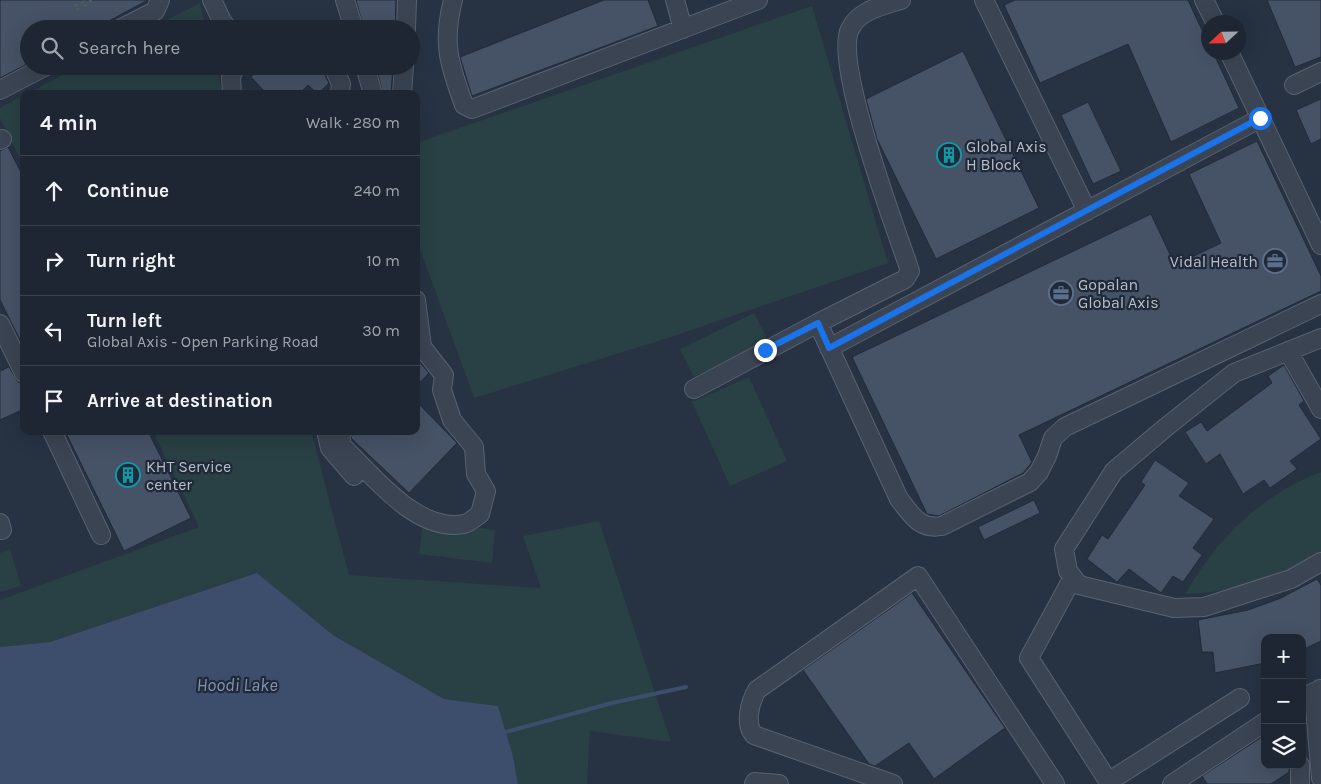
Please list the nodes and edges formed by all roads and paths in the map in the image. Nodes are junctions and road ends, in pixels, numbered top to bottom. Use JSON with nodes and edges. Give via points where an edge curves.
{"nodes":[{"id":1,"x":89,"y":0,"type":"edge"},
{"id":2,"x":212,"y":0,"type":"edge"},
{"id":3,"x":345,"y":0,"type":"edge"},
{"id":4,"x":408,"y":0,"type":"edge"},
{"id":5,"x":453,"y":0,"type":"edge"},
{"id":6,"x":675,"y":0,"type":"edge"},
{"id":7,"x":758,"y":0,"type":"edge"},
{"id":8,"x":901,"y":0,"type":"edge"},
{"id":9,"x":984,"y":0,"type":"edge"},
{"id":10,"x":1204,"y":0,"type":"edge"},
{"id":11,"x":160,"y":2,"type":"edge"},
{"id":12,"x":75,"y":8,"type":"dead end"},
{"id":13,"x":1212,"y":15,"type":"edge"},
{"id":14,"x":137,"y":20,"type":"edge"},
{"id":15,"x":222,"y":20,"type":"edge"},
{"id":16,"x":351,"y":20,"type":"edge"},
{"id":17,"x":407,"y":20,"type":"edge"},
{"id":18,"x":683,"y":29,"type":"junction"},
{"id":19,"x":1233,"y":60,"type":"edge"},
{"id":20,"x":1321,"y":72,"type":"edge"},
{"id":21,"x":29,"y":75,"type":"edge"},
{"id":22,"x":233,"y":75,"type":"edge"},
{"id":23,"x":235,"y":75,"type":"edge"},
{"id":24,"x":338,"y":75,"type":"edge"},
{"id":25,"x":368,"y":75,"type":"edge"},
{"id":26,"x":403,"y":75,"type":"edge"},
{"id":27,"x":1294,"y":84,"type":"dead end"},
{"id":28,"x":0,"y":90,"type":"edge"},
{"id":29,"x":232,"y":90,"type":"edge"},
{"id":30,"x":244,"y":90,"type":"edge"},
{"id":31,"x":340,"y":90,"type":"edge"},
{"id":32,"x":372,"y":90,"type":"edge"},
{"id":33,"x":402,"y":90,"type":"edge"},
{"id":34,"x":1260,"y":118,"type":"junction"},
{"id":35,"x":1087,"y":211,"type":"junction"},
{"id":36,"x":1321,"y":245,"type":"edge"},
{"id":37,"x":1321,"y":304,"type":"edge"},
{"id":38,"x":818,"y":323,"type":"junction"},
{"id":39,"x":0,"y":324,"type":"edge"},
{"id":40,"x":420,"y":331,"type":"edge"},
{"id":41,"x":1321,"y":338,"type":"edge"},
{"id":42,"x":829,"y":348,"type":"junction"},
{"id":43,"x":1288,"y":351,"type":"junction"},
{"id":44,"x":20,"y":366,"type":"edge"},
{"id":45,"x":694,"y":389,"type":"dead end"},
{"id":46,"x":1321,"y":409,"type":"edge"},
{"id":47,"x":54,"y":435,"type":"edge"},
{"id":48,"x":327,"y":435,"type":"edge"},
{"id":49,"x":340,"y":435,"type":"edge"},
{"id":50,"x":354,"y":476,"type":"dead end"},
{"id":51,"x":0,"y":523,"type":"edge"},
{"id":52,"x":0,"y":530,"type":"edge"},
{"id":53,"x":101,"y":535,"type":"dead end"},
{"id":54,"x":1321,"y":562,"type":"edge"},
{"id":55,"x":1072,"y":579,"type":"junction"},
{"id":56,"x":1321,"y":689,"type":"edge"},
{"id":57,"x":1306,"y":696,"type":"edge"},
{"id":58,"x":1240,"y":698,"type":"dead end"},
{"id":59,"x":1262,"y":724,"type":"edge"},
{"id":60,"x":1300,"y":769,"type":"edge"},
{"id":61,"x":1321,"y":778,"type":"edge"},
{"id":62,"x":1109,"y":783,"type":"edge"},
{"id":63,"x":754,"y":784,"type":"edge"},
{"id":64,"x":779,"y":784,"type":"edge"},
{"id":65,"x":893,"y":784,"type":"edge"},
{"id":66,"x":1055,"y":784,"type":"edge"},
{"id":67,"x":1172,"y":784,"type":"edge"},
{"id":68,"x":1300,"y":784,"type":"edge"}],
"edges":[{"from":1,"to":12,"type":"path"},
{"from":2,"to":15,"type":"street"},
{"from":3,"to":16,"type":"street"},
{"from":4,"to":17,"type":"street"},
{"from":5,"to":18,"type":"street","via":[[446,38],[464,105],[472,109]]},
{"from":6,"to":18,"type":"street"},
{"from":7,"to":18,"type":"street"},
{"from":8,"to":38,"type":"street","via":[[864,13],[848,32],[847,45],[854,102],[910,271],[905,279]]},
{"from":9,"to":35,"type":"street"},
{"from":10,"to":13,"type":"street"},
{"from":11,"to":14,"type":"street","via":[[155,10]]},
{"from":19,"to":34,"type":"street"},
{"from":20,"to":27,"type":"street"},
{"from":21,"to":28,"type":"street"},
{"from":22,"to":29,"type":"street"},
{"from":23,"to":30,"type":"street"},
{"from":24,"to":31,"type":"street"},
{"from":25,"to":32,"type":"street"},
{"from":26,"to":33,"type":"street"},
{"from":34,"to":35,"type":"street"},
{"from":34,"to":36,"type":"street"},
{"from":35,"to":42,"type":"street"},
{"from":37,"to":42,"type":"street","via":[[1065,427],[1052,438],[1047,456],[1030,482],[942,526],[930,528],[916,520],[899,499]]},
{"from":38,"to":42,"type":"street"},
{"from":38,"to":45,"type":"street"},
{"from":39,"to":44,"type":"street"},
{"from":40,"to":49,"type":"street","via":[[422,347],[444,375],[442,390],[452,420],[474,447],[476,474],[486,491],[480,514],[464,524],[433,523],[407,509],[342,446]]},
{"from":41,"to":43,"type":"street"},
{"from":43,"to":46,"type":"street"},
{"from":43,"to":55,"type":"street","via":[[1234,373],[1114,471],[1064,549],[1064,562]]},
{"from":47,"to":53,"type":"street"},
{"from":48,"to":50,"type":"street","via":[[330,448]]},
{"from":51,"to":52,"type":"street"},
{"from":54,"to":55,"type":"street","via":[[1291,579],[1204,607],[1174,608],[1079,585]]},
{"from":55,"to":62,"type":"street","via":[[1029,658]]},
{"from":56,"to":57,"type":"street"},
{"from":56,"to":61,"type":"street","via":[[1315,708]]},
{"from":58,"to":62,"type":"street"},
{"from":59,"to":67,"type":"street"},
{"from":60,"to":68,"type":"street"},
{"from":63,"to":64,"type":"street"},
{"from":65,"to":66,"type":"street","via":[[754,736],[750,729],[750,708],[757,690],[918,576]]}]}
